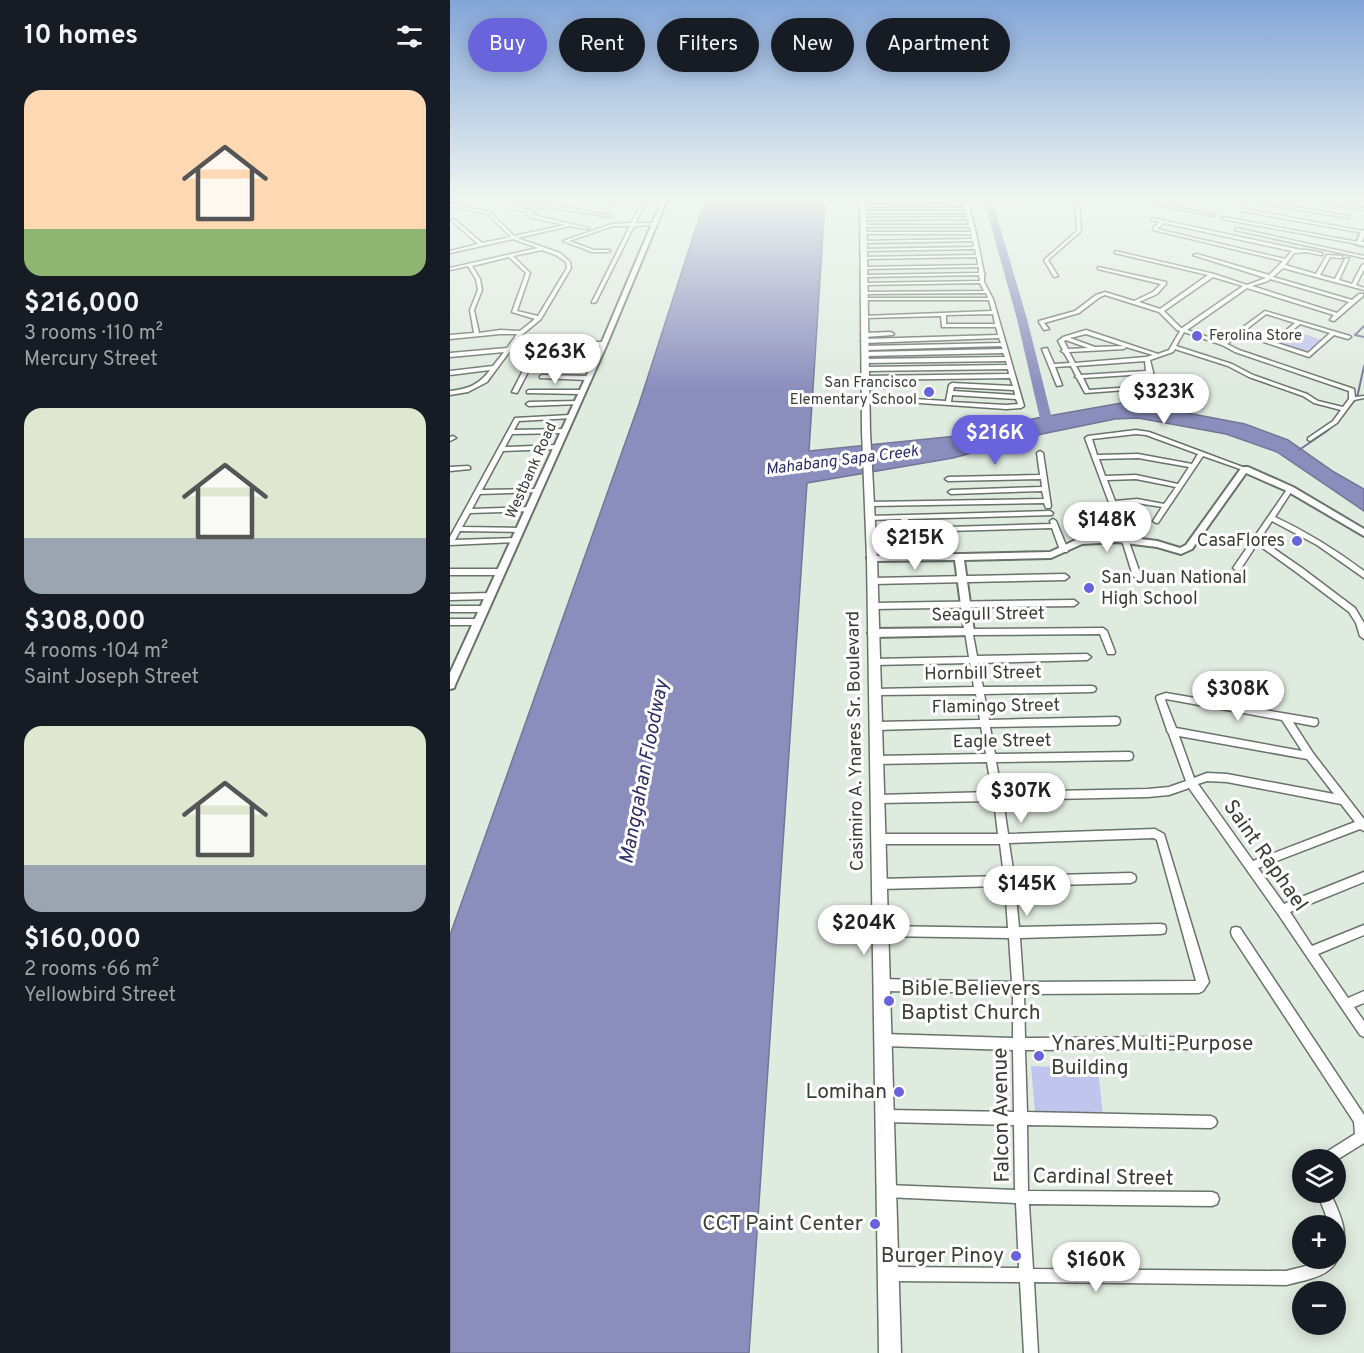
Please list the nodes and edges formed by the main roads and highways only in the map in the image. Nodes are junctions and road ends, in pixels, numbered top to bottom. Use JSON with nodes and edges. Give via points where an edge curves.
{"nodes":[{"id":1,"x":864,"y":263,"type":"edge"},
{"id":2,"x":890,"y":1353,"type":"edge"}],
"edges":[{"from":1,"to":2,"type":"main road","name":"Casimiro A. Ynares Sr. Boulevard"}]}
